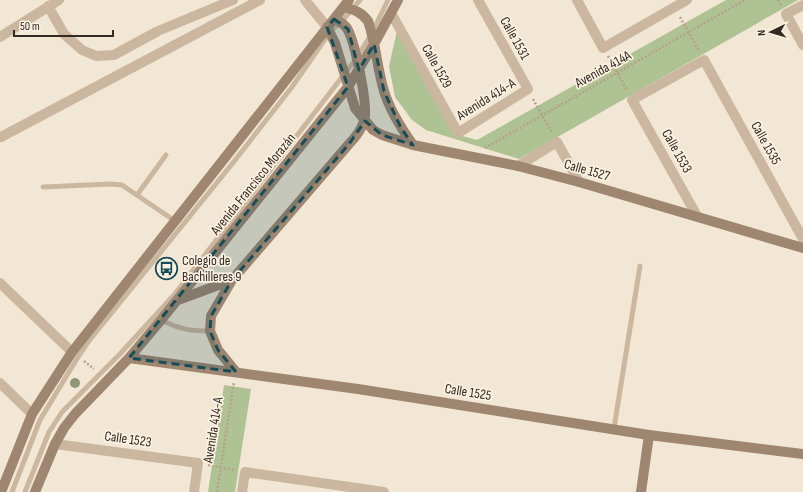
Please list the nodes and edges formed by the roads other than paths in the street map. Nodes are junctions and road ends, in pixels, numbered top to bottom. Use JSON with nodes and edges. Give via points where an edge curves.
{"nodes":[{"id":1,"x":59,"y":0,"type":"edge"},
{"id":2,"x":233,"y":0,"type":"edge"},
{"id":3,"x":305,"y":0,"type":"edge"},
{"id":4,"x":360,"y":0,"type":"edge"},
{"id":5,"x":388,"y":0,"type":"edge"},
{"id":6,"x":398,"y":0,"type":"edge"},
{"id":7,"x":478,"y":0,"type":"edge"},
{"id":8,"x":577,"y":0,"type":"edge"},
{"id":9,"x":687,"y":0,"type":"edge"},
{"id":10,"x":258,"y":1,"type":"edge"},
{"id":11,"x":672,"y":4,"type":"edge"},
{"id":12,"x":349,"y":5,"type":"edge"},
{"id":13,"x":803,"y":5,"type":"edge"},
{"id":14,"x":48,"y":6,"type":"junction"},
{"id":15,"x":391,"y":13,"type":"junction"},
{"id":16,"x":333,"y":25,"type":"junction"},
{"id":17,"x":372,"y":33,"type":"junction"},
{"id":18,"x":0,"y":36,"type":"edge"},
{"id":19,"x":374,"y":44,"type":"junction"},
{"id":20,"x":803,"y":45,"type":"edge"},
{"id":21,"x":356,"y":59,"type":"junction"},
{"id":22,"x":358,"y":71,"type":"junction"},
{"id":23,"x":345,"y":73,"type":"junction"},
{"id":24,"x":348,"y":87,"type":"junction"},
{"id":25,"x":528,"y":90,"type":"joint"},
{"id":26,"x":632,"y":100,"type":"joint"},
{"id":27,"x":364,"y":121,"type":"junction"},
{"id":28,"x":458,"y":133,"type":"joint"},
{"id":29,"x":2,"y":137,"type":"dead end"},
{"id":30,"x":413,"y":145,"type":"junction"},
{"id":31,"x":166,"y":155,"type":"dead end"},
{"id":32,"x":518,"y":166,"type":"junction"},
{"id":33,"x":579,"y":182,"type":"junction"},
{"id":34,"x":43,"y":187,"type":"dead end"},
{"id":35,"x":137,"y":195,"type":"junction"},
{"id":36,"x":697,"y":216,"type":"junction"},
{"id":37,"x":176,"y":221,"type":"junction"},
{"id":38,"x":803,"y":239,"type":"edge"},
{"id":39,"x":803,"y":248,"type":"edge"},
{"id":40,"x":640,"y":266,"type":"dead end"},
{"id":41,"x":232,"y":280,"type":"junction"},
{"id":42,"x":0,"y":283,"type":"edge"},
{"id":43,"x":178,"y":300,"type":"junction"},
{"id":44,"x":161,"y":320,"type":"junction"},
{"id":45,"x":210,"y":331,"type":"junction"},
{"id":46,"x":75,"y":355,"type":"junction"},
{"id":47,"x":129,"y":358,"type":"junction"},
{"id":48,"x":236,"y":372,"type":"junction"},
{"id":49,"x":0,"y":383,"type":"edge"},
{"id":50,"x":32,"y":414,"type":"junction"},
{"id":51,"x":614,"y":428,"type":"junction"},
{"id":52,"x":649,"y":435,"type":"junction"},
{"id":53,"x":55,"y":444,"type":"junction"},
{"id":54,"x":803,"y":454,"type":"edge"},
{"id":55,"x":198,"y":463,"type":"joint"},
{"id":56,"x":1,"y":492,"type":"edge"},
{"id":57,"x":12,"y":492,"type":"edge"},
{"id":58,"x":25,"y":492,"type":"edge"},
{"id":59,"x":35,"y":492,"type":"edge"},
{"id":60,"x":194,"y":492,"type":"edge"},
{"id":61,"x":242,"y":492,"type":"edge"},
{"id":62,"x":384,"y":492,"type":"edge"},
{"id":63,"x":640,"y":492,"type":"edge"}],
"edges":[{"from":1,"to":14,"type":"street"},
{"from":2,"to":14,"type":"street","via":[[158,31],[114,55],[96,56],[82,50],[64,34]]},
{"from":3,"to":16,"type":"street","via":[[318,15]]},
{"from":4,"to":12,"type":"lane"},
{"from":5,"to":17,"type":"lane"},
{"from":6,"to":15,"type":"street","name":"Avenida Francisco Morazán"},
{"from":7,"to":25,"type":"street","name":"Calle 1531"},
{"from":8,"to":11,"type":"street","via":[[603,48]]},
{"from":9,"to":11,"type":"street"},
{"from":10,"to":29,"type":"street"},
{"from":12,"to":16,"type":"street"},
{"from":12,"to":17,"type":"street","via":[[363,14]]},
{"from":13,"to":20,"type":"street","via":[[786,14]]},
{"from":14,"to":18,"type":"street"},
{"from":15,"to":19,"type":"street","name":"Avenida Francisco Morazán"},
{"from":15,"to":28,"type":"street","name":"Calle 1529"},
{"from":16,"to":21,"type":"street","via":[[348,29]]},
{"from":16,"to":23,"type":"street","name":"Calle 1527","via":[[335,44]]},
{"from":16,"to":37,"type":"street"},
{"from":16,"to":46,"type":"lane","via":[[282,99],[232,164]]},
{"from":17,"to":19,"type":"street"},
{"from":17,"to":21,"type":"lane"},
{"from":19,"to":22,"type":"street","name":"Avenida Francisco Morazán"},
{"from":19,"to":30,"type":"street","via":[[384,91],[401,128]]},
{"from":21,"to":22,"type":"street"},
{"from":21,"to":23,"type":"lane"},
{"from":22,"to":24,"type":"street","name":"Avenida Francisco Morazán"},
{"from":22,"to":27,"type":"street","via":[[365,103]]},
{"from":23,"to":24,"type":"street","name":"Calle 1527"},
{"from":23,"to":58,"type":"lane","via":[[174,295],[62,412],[49,432]]},
{"from":24,"to":27,"type":"street","name":"Calle 1527","via":[[355,108]]},
{"from":24,"to":43,"type":"street","name":"Avenida Francisco Morazán"},
{"from":25,"to":28,"type":"street","name":"Avenida 414-A"},
{"from":26,"to":36,"type":"street","name":"Calle 1533"},
{"from":26,"to":38,"type":"street","name":"Calle 1535","via":[[704,60]]},
{"from":27,"to":30,"type":"street","name":"Calle 1527","via":[[382,135]]},
{"from":27,"to":41,"type":"street","via":[[358,134]]},
{"from":30,"to":32,"type":"street","name":"Calle 1527"},
{"from":31,"to":35,"type":"lane"},
{"from":32,"to":33,"type":"street","name":"Calle 1527"},
{"from":32,"to":33,"type":"street","via":[[557,142]]},
{"from":33,"to":36,"type":"street","name":"Calle 1527"},
{"from":34,"to":35,"type":"lane","via":[[122,185]]},
{"from":35,"to":37,"type":"lane"},
{"from":36,"to":39,"type":"street","name":"Calle 1527"},
{"from":37,"to":46,"type":"street"},
{"from":40,"to":51,"type":"lane"},
{"from":41,"to":43,"type":"street"},
{"from":41,"to":45,"type":"street","via":[[211,316]]},
{"from":42,"to":46,"type":"street"},
{"from":43,"to":44,"type":"street","name":"Avenida Francisco Morazán"},
{"from":44,"to":45,"type":"lane","via":[[191,331]]},
{"from":44,"to":47,"type":"street","name":"Avenida Francisco Morazán"},
{"from":45,"to":48,"type":"street","via":[[218,350]]},
{"from":46,"to":50,"type":"street"},
{"from":46,"to":57,"type":"lane","via":[[40,420]]},
{"from":47,"to":48,"type":"street","name":"Calle 1525"},
{"from":47,"to":53,"type":"street","name":"Avenida Francisco Morazán","via":[[75,414]]},
{"from":48,"to":51,"type":"street","name":"Calle 1525"},
{"from":49,"to":50,"type":"street"},
{"from":50,"to":56,"type":"street"},
{"from":51,"to":52,"type":"street","name":"Calle 1525"},
{"from":52,"to":54,"type":"street","name":"Calle 1525"},
{"from":52,"to":63,"type":"street"},
{"from":53,"to":55,"type":"street","name":"Calle 1523"},
{"from":53,"to":59,"type":"street","name":"Avenida Francisco Morazán"},
{"from":55,"to":60,"type":"street","name":"Avenida 414-A"},
{"from":61,"to":62,"type":"street","via":[[245,472]]}]}
